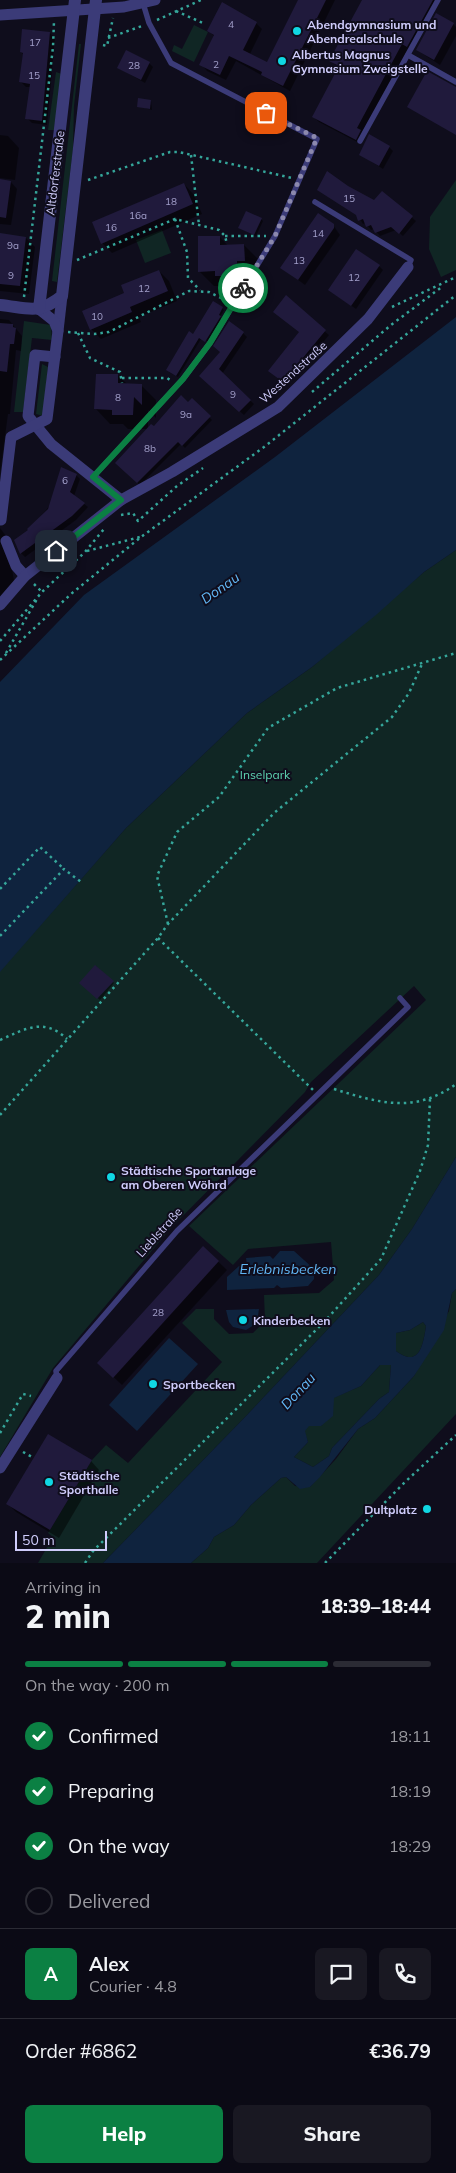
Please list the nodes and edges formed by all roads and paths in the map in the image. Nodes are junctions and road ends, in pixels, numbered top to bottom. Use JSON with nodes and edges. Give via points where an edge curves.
{"nodes":[{"id":1,"x":155,"y":0,"type":"edge"},
{"id":2,"x":438,"y":0,"type":"edge"},
{"id":3,"x":143,"y":3,"type":"junction"},
{"id":4,"x":75,"y":4,"type":"edge"},
{"id":5,"x":95,"y":4,"type":"edge"},
{"id":6,"x":54,"y":11,"type":"junction"},
{"id":7,"x":176,"y":11,"type":"dead end"},
{"id":8,"x":0,"y":14,"type":"edge"},
{"id":9,"x":206,"y":24,"type":"dead end"},
{"id":10,"x":108,"y":38,"type":"dead end"},
{"id":11,"x":107,"y":46,"type":"dead end"},
{"id":12,"x":408,"y":55,"type":"junction"},
{"id":13,"x":456,"y":82,"type":"edge"},
{"id":14,"x":360,"y":141,"type":"dead end"},
{"id":15,"x":191,"y":154,"type":"junction"},
{"id":16,"x":301,"y":180,"type":"junction"},
{"id":17,"x":74,"y":184,"type":"junction"},
{"id":18,"x":315,"y":202,"type":"dead end"},
{"id":19,"x":175,"y":219,"type":"junction"},
{"id":20,"x":199,"y":225,"type":"junction"},
{"id":21,"x":225,"y":236,"type":"junction"},
{"id":22,"x":275,"y":236,"type":"junction"},
{"id":23,"x":227,"y":244,"type":"dead end"},
{"id":24,"x":65,"y":264,"type":"junction"},
{"id":25,"x":408,"y":267,"type":"joint"},
{"id":26,"x":456,"y":277,"type":"edge"},
{"id":27,"x":200,"y":290,"type":"junction"},
{"id":28,"x":456,"y":295,"type":"edge"},
{"id":29,"x":62,"y":296,"type":"junction"},
{"id":30,"x":233,"y":304,"type":"junction"},
{"id":31,"x":0,"y":305,"type":"edge"},
{"id":32,"x":20,"y":307,"type":"junction"},
{"id":33,"x":39,"y":309,"type":"junction"},
{"id":34,"x":368,"y":319,"type":"junction"},
{"id":35,"x":58,"y":331,"type":"junction"},
{"id":36,"x":78,"y":333,"type":"junction"},
{"id":37,"x":55,"y":357,"type":"junction"},
{"id":38,"x":122,"y":378,"type":"junction"},
{"id":39,"x":122,"y":383,"type":"dead end"},
{"id":40,"x":177,"y":385,"type":"junction"},
{"id":41,"x":34,"y":424,"type":"junction"},
{"id":42,"x":93,"y":477,"type":"junction"},
{"id":43,"x":121,"y":500,"type":"junction"},
{"id":44,"x":1,"y":520,"type":"dead end"},
{"id":45,"x":107,"y":526,"type":"dead end"},
{"id":46,"x":141,"y":537,"type":"junction"},
{"id":47,"x":6,"y":542,"type":"dead end"},
{"id":48,"x":85,"y":552,"type":"junction"},
{"id":49,"x":25,"y":576,"type":"junction"},
{"id":50,"x":42,"y":592,"type":"junction"},
{"id":51,"x":0,"y":605,"type":"edge"},
{"id":52,"x":0,"y":641,"type":"edge"},
{"id":53,"x":456,"y":653,"type":"edge"},
{"id":54,"x":4,"y":655,"type":"junction"},
{"id":55,"x":0,"y":660,"type":"edge"},
{"id":56,"x":422,"y":664,"type":"junction"},
{"id":57,"x":64,"y":869,"type":"junction"},
{"id":58,"x":81,"y":882,"type":"dead end"},
{"id":59,"x":0,"y":890,"type":"edge"},
{"id":60,"x":168,"y":924,"type":"junction"},
{"id":61,"x":0,"y":936,"type":"edge"},
{"id":62,"x":158,"y":938,"type":"junction"},
{"id":63,"x":400,"y":998,"type":"dead end"},
{"id":64,"x":67,"y":1039,"type":"junction"},
{"id":65,"x":0,"y":1040,"type":"edge"},
{"id":66,"x":456,"y":1084,"type":"edge"},
{"id":67,"x":326,"y":1086,"type":"junction"},
{"id":68,"x":318,"y":1094,"type":"junction"},
{"id":69,"x":430,"y":1100,"type":"junction"},
{"id":70,"x":0,"y":1115,"type":"edge"},
{"id":71,"x":57,"y":1378,"type":"joint"},
{"id":72,"x":44,"y":1398,"type":"junction"},
{"id":73,"x":0,"y":1433,"type":"edge"},
{"id":74,"x":456,"y":1435,"type":"edge"},
{"id":75,"x":0,"y":1468,"type":"edge"},
{"id":76,"x":85,"y":1563,"type":"edge"},
{"id":77,"x":325,"y":1563,"type":"edge"}],
"edges":[{"from":1,"to":3,"type":"street"},
{"from":2,"to":12,"type":"lane"},
{"from":3,"to":5,"type":"street"},
{"from":3,"to":16,"type":"lane","via":[[149,23],[171,63],[317,138]]},
{"from":4,"to":5,"type":"street"},
{"from":4,"to":6,"type":"street"},
{"from":4,"to":33,"type":"street","name":"Altdorferstraße"},
{"from":5,"to":17,"type":"street","name":"Altdorferstraße"},
{"from":6,"to":8,"type":"street"},
{"from":6,"to":32,"type":"path","via":[[35,212],[24,298]]},
{"from":7,"to":9,"type":"path"},
{"from":10,"to":11,"type":"path"},
{"from":12,"to":13,"type":"lane"},
{"from":12,"to":14,"type":"lane"},
{"from":15,"to":16,"type":"path"},
{"from":15,"to":17,"type":"path","via":[[170,152]]},
{"from":15,"to":20,"type":"path"},
{"from":16,"to":22,"type":"lane"},
{"from":17,"to":24,"type":"street","name":"Altdorferstraße"},
{"from":18,"to":25,"type":"lane","via":[[411,260]]},
{"from":19,"to":20,"type":"path"},
{"from":19,"to":24,"type":"path"},
{"from":19,"to":27,"type":"path","via":[[187,252],[188,278]]},
{"from":20,"to":21,"type":"path","via":[[219,230]]},
{"from":21,"to":22,"type":"path"},
{"from":21,"to":23,"type":"path"},
{"from":22,"to":30,"type":"lane"},
{"from":24,"to":29,"type":"street","name":"Altdorferstraße"},
{"from":25,"to":34,"type":"street","name":"Westendstraße"},
{"from":26,"to":34,"type":"path"},
{"from":27,"to":30,"type":"path"},
{"from":27,"to":36,"type":"path","via":[[189,291],[109,332]]},
{"from":28,"to":46,"type":"path","via":[[264,447]]},
{"from":29,"to":33,"type":"street"},
{"from":29,"to":35,"type":"street","name":"Altdorferstraße"},
{"from":30,"to":40,"type":"lane","via":[[210,343]]},
{"from":31,"to":32,"type":"street"},
{"from":32,"to":33,"type":"street"},
{"from":33,"to":35,"type":"street","via":[[54,322]]},
{"from":34,"to":43,"type":"street","name":"Westendstraße","via":[[278,407]]},
{"from":35,"to":36,"type":"path"},
{"from":35,"to":37,"type":"street","name":"Altdorferstraße"},
{"from":36,"to":38,"type":"path","via":[[90,358],[120,372]]},
{"from":37,"to":41,"type":"street","name":"Altdorferstraße","via":[[47,419]]},
{"from":37,"to":41,"type":"street","via":[[35,355],[28,416]]},
{"from":38,"to":39,"type":"path"},
{"from":38,"to":40,"type":"path","via":[[167,378]]},
{"from":40,"to":42,"type":"lane"},
{"from":41,"to":42,"type":"street","via":[[51,444]]},
{"from":41,"to":44,"type":"street","name":"Altdorferstraße","via":[[11,437]]},
{"from":42,"to":43,"type":"street"},
{"from":43,"to":49,"type":"street","name":"Westendstraße"},
{"from":45,"to":48,"type":"path"},
{"from":46,"to":48,"type":"path"},
{"from":46,"to":54,"type":"path"},
{"from":47,"to":49,"type":"street","via":[[16,566]]},
{"from":48,"to":50,"type":"path"},
{"from":49,"to":51,"type":"street","name":"Westendstraße"},
{"from":50,"to":52,"type":"path"},
{"from":50,"to":54,"type":"path"},
{"from":53,"to":56,"type":"path"},
{"from":54,"to":55,"type":"path"},
{"from":56,"to":60,"type":"path","via":[[409,693],[392,717],[274,813]]},
{"from":56,"to":60,"type":"path","via":[[337,688],[268,728],[219,797],[177,832],[157,876]]},
{"from":57,"to":58,"type":"path"},
{"from":57,"to":59,"type":"path","via":[[40,847]]},
{"from":57,"to":61,"type":"path"},
{"from":60,"to":62,"type":"path"},
{"from":62,"to":64,"type":"path"},
{"from":62,"to":68,"type":"path"},
{"from":63,"to":67,"type":"lane","name":"Lieblstraße","via":[[408,1007]]},
{"from":64,"to":65,"type":"path","via":[[58,1030],[45,1026],[30,1027]]},
{"from":64,"to":70,"type":"path"},
{"from":66,"to":69,"type":"path"},
{"from":67,"to":68,"type":"lane","name":"Lieblstraße"},
{"from":67,"to":69,"type":"path","via":[[368,1100],[393,1104]]},
{"from":68,"to":71,"type":"lane","name":"Lieblstraße","via":[[177,1231],[56,1371]]},
{"from":69,"to":76,"type":"path","via":[[428,1145],[420,1171],[381,1259],[324,1321],[93,1551]]},
{"from":71,"to":72,"type":"street","name":"Lieblstraße"},
{"from":72,"to":73,"type":"path","via":[[23,1394]]},
{"from":72,"to":75,"type":"street","name":"Lieblstraße"},
{"from":74,"to":77,"type":"path"}]}
